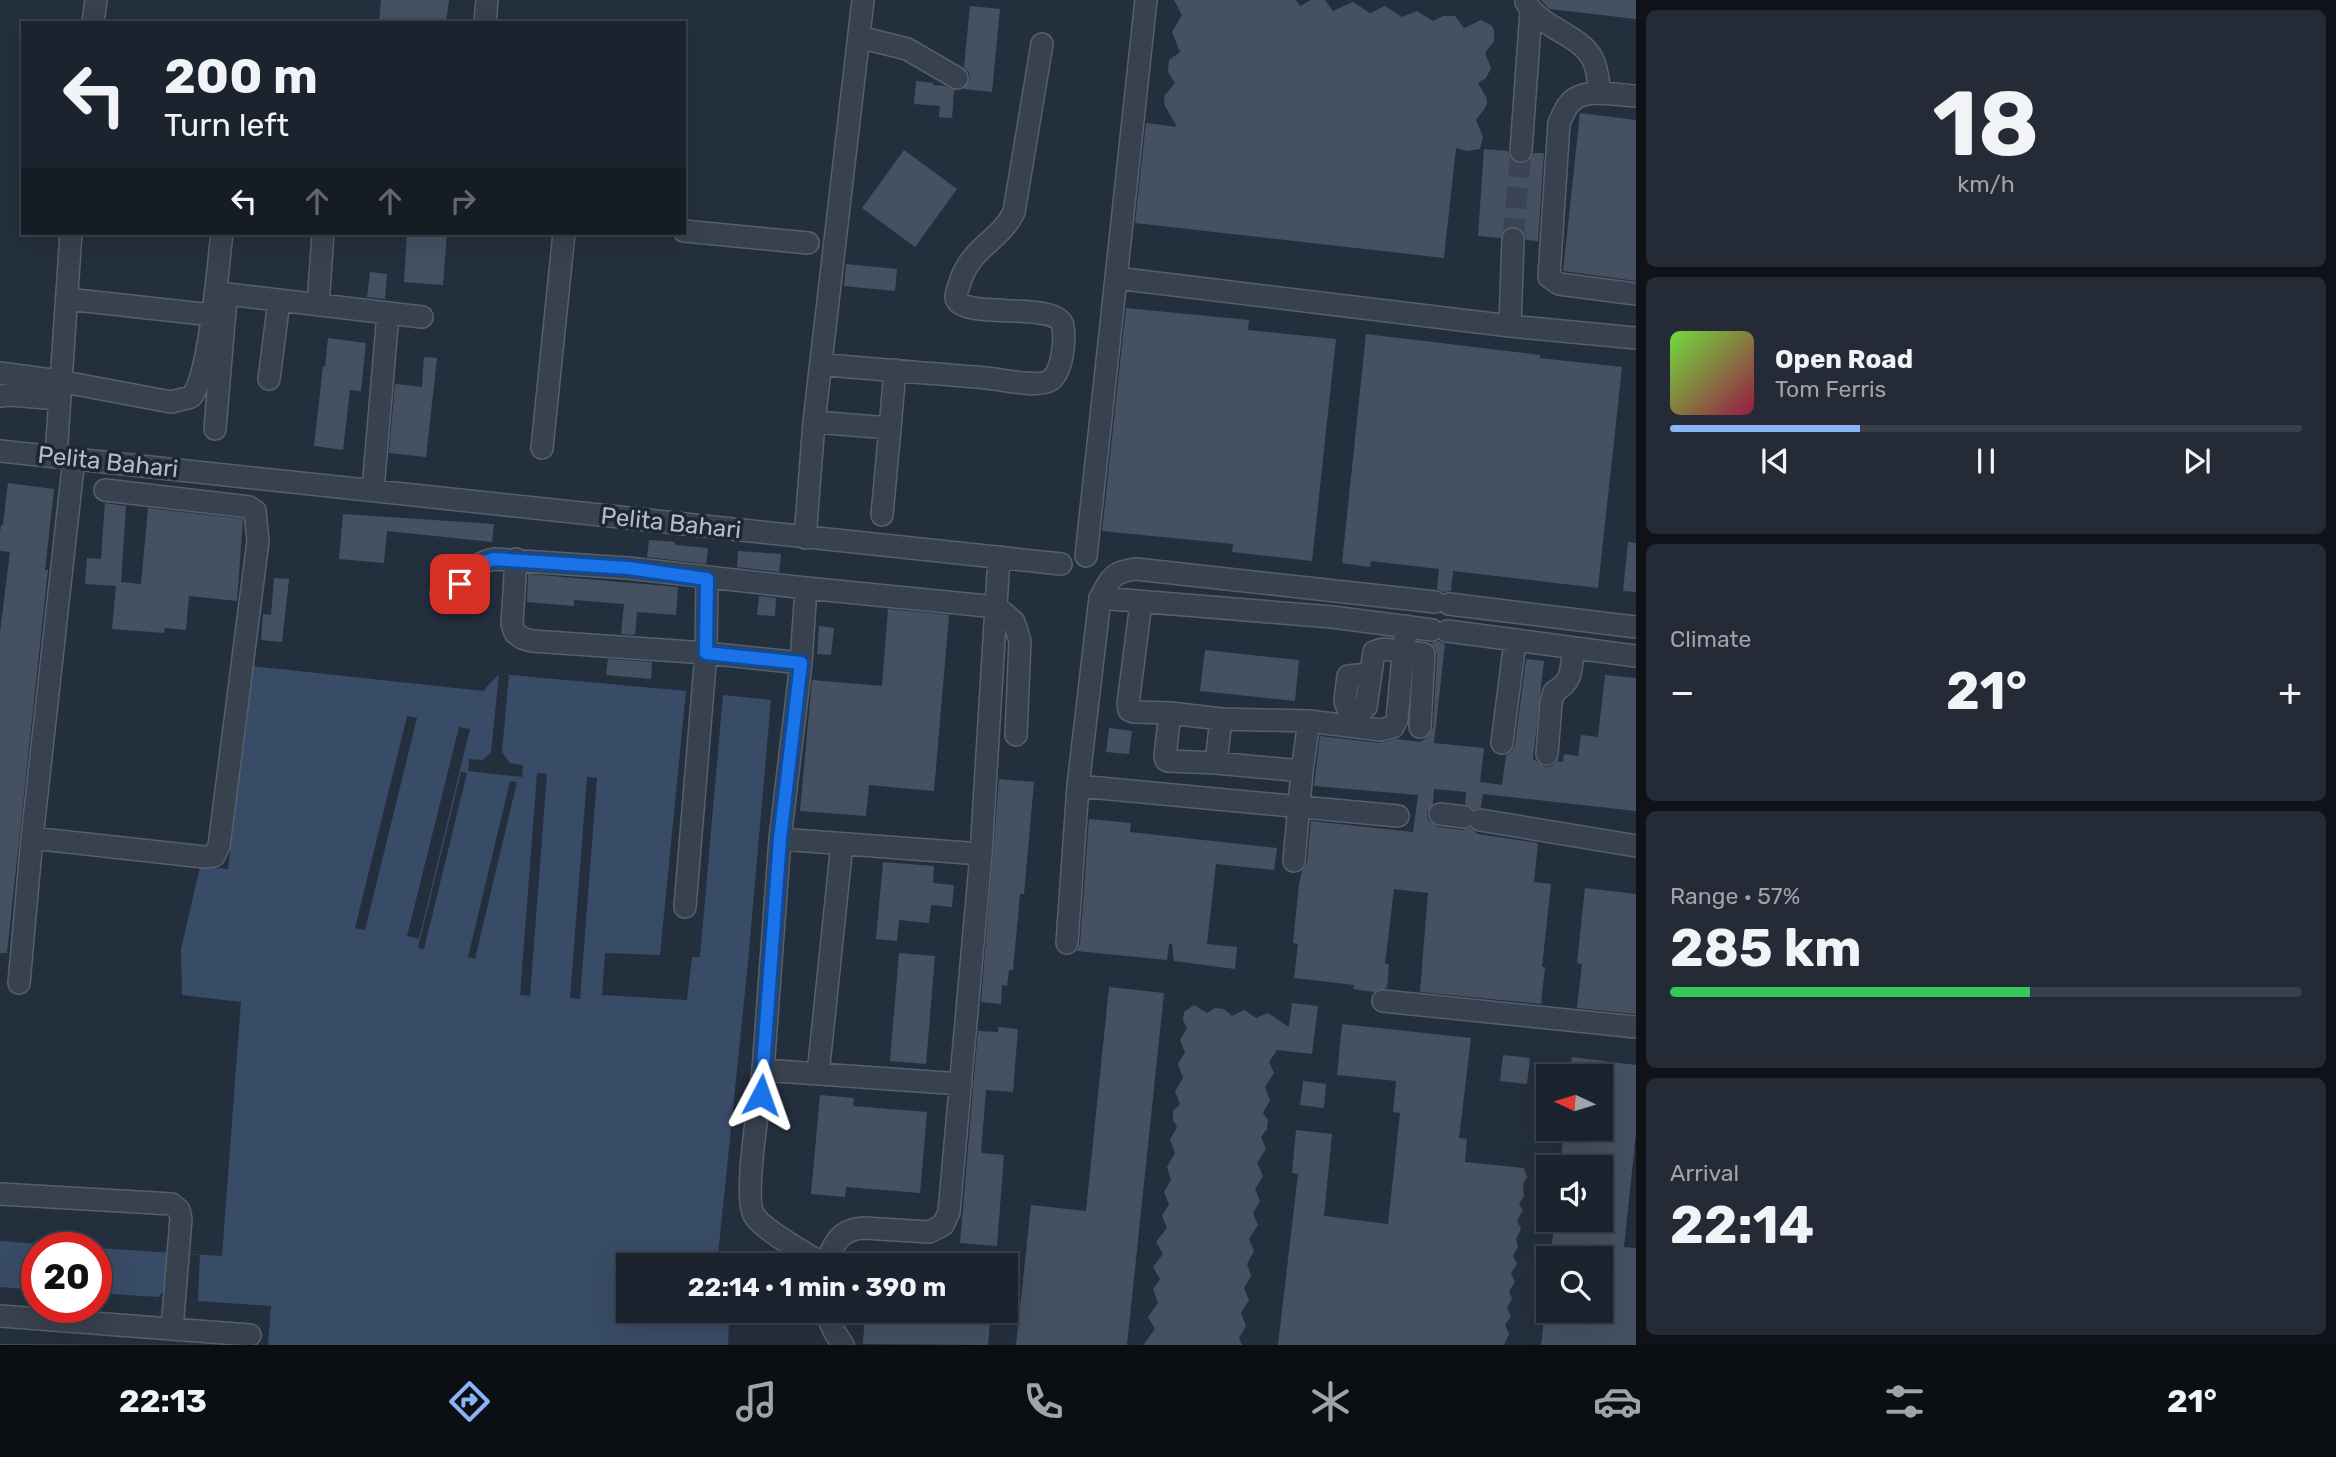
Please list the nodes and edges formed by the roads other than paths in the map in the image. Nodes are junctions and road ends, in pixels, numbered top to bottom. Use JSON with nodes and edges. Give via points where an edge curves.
{"nodes":[{"id":1,"x":96,"y":0,"type":"edge"},
{"id":2,"x":487,"y":0,"type":"edge"},
{"id":3,"x":863,"y":0,"type":"edge"},
{"id":4,"x":1146,"y":0,"type":"edge"},
{"id":5,"x":1528,"y":6,"type":"edge"},
{"id":6,"x":93,"y":21,"type":"edge"},
{"id":7,"x":485,"y":21,"type":"edge"},
{"id":8,"x":859,"y":37,"type":"junction"},
{"id":9,"x":1042,"y":44,"type":"dead end"},
{"id":10,"x":957,"y":78,"type":"dead end"},
{"id":11,"x":1600,"y":93,"type":"junction"},
{"id":12,"x":1636,"y":96,"type":"edge"},
{"id":13,"x":1521,"y":152,"type":"tunnel mouth"},
{"id":14,"x":686,"y":231,"type":"edge"},
{"id":15,"x":71,"y":235,"type":"edge"},
{"id":16,"x":222,"y":235,"type":"edge"},
{"id":17,"x":228,"y":235,"type":"edge"},
{"id":18,"x":323,"y":235,"type":"edge"},
{"id":19,"x":564,"y":235,"type":"edge"},
{"id":20,"x":1514,"y":239,"type":"tunnel mouth"},
{"id":21,"x":808,"y":243,"type":"dead end"},
{"id":22,"x":1116,"y":278,"type":"junction"},
{"id":23,"x":1636,"y":293,"type":"edge"},
{"id":24,"x":226,"y":294,"type":"junction"},
{"id":25,"x":67,"y":299,"type":"junction"},
{"id":26,"x":279,"y":301,"type":"junction"},
{"id":27,"x":318,"y":306,"type":"junction"},
{"id":28,"x":388,"y":314,"type":"junction"},
{"id":29,"x":212,"y":315,"type":"junction"},
{"id":30,"x":422,"y":317,"type":"dead end"},
{"id":31,"x":1510,"y":326,"type":"junction"},
{"id":32,"x":1636,"y":338,"type":"edge"},
{"id":33,"x":821,"y":364,"type":"junction"},
{"id":34,"x":895,"y":370,"type":"junction"},
{"id":35,"x":0,"y":373,"type":"edge"},
{"id":36,"x":269,"y":379,"type":"dead end"},
{"id":37,"x":59,"y":390,"type":"junction"},
{"id":38,"x":0,"y":396,"type":"edge"},
{"id":39,"x":814,"y":422,"type":"junction"},
{"id":40,"x":890,"y":428,"type":"junction"},
{"id":41,"x":215,"y":429,"type":"dead end"},
{"id":42,"x":542,"y":447,"type":"dead end"},
{"id":43,"x":0,"y":451,"type":"edge"},
{"id":44,"x":65,"y":457,"type":"junction"},
{"id":45,"x":373,"y":489,"type":"junction"},
{"id":46,"x":105,"y":490,"type":"dead end"},
{"id":47,"x":882,"y":515,"type":"dead end"},
{"id":48,"x":805,"y":538,"type":"junction"},
{"id":49,"x":1086,"y":556,"type":"dead end"},
{"id":50,"x":999,"y":557,"type":"junction"},
{"id":51,"x":516,"y":559,"type":"junction"},
{"id":52,"x":1062,"y":564,"type":"dead end"},
{"id":53,"x":707,"y":579,"type":"junction"},
{"id":54,"x":1267,"y":584,"type":"junction"},
{"id":55,"x":806,"y":588,"type":"junction"},
{"id":56,"x":441,"y":594,"type":"dead end"},
{"id":57,"x":1100,"y":598,"type":"junction"},
{"id":58,"x":1141,"y":603,"type":"junction"},
{"id":59,"x":997,"y":607,"type":"junction"},
{"id":60,"x":1264,"y":612,"type":"junction"},
{"id":61,"x":1406,"y":626,"type":"junction"},
{"id":62,"x":1636,"y":627,"type":"edge"},
{"id":63,"x":1515,"y":641,"type":"junction"},
{"id":64,"x":1573,"y":650,"type":"junction"},
{"id":65,"x":1405,"y":651,"type":"junction"},
{"id":66,"x":706,"y":653,"type":"junction"},
{"id":67,"x":1636,"y":656,"type":"edge"},
{"id":68,"x":801,"y":663,"type":"junction"},
{"id":69,"x":1370,"y":674,"type":"dead end"},
{"id":70,"x":1170,"y":713,"type":"junction"},
{"id":71,"x":1221,"y":719,"type":"junction"},
{"id":72,"x":1310,"y":721,"type":"junction"},
{"id":73,"x":1420,"y":727,"type":"dead end"},
{"id":74,"x":1016,"y":735,"type":"dead end"},
{"id":75,"x":1502,"y":743,"type":"dead end"},
{"id":76,"x":1547,"y":754,"type":"dead end"},
{"id":77,"x":1216,"y":763,"type":"junction"},
{"id":78,"x":1302,"y":771,"type":"junction"},
{"id":79,"x":1078,"y":786,"type":"junction"},
{"id":80,"x":1300,"y":806,"type":"junction"},
{"id":81,"x":1440,"y":814,"type":"dead end"},
{"id":82,"x":1398,"y":816,"type":"dead end"},
{"id":83,"x":32,"y":838,"type":"junction"},
{"id":84,"x":780,"y":839,"type":"junction"},
{"id":85,"x":842,"y":844,"type":"junction"},
{"id":86,"x":1636,"y":846,"type":"edge"},
{"id":87,"x":981,"y":854,"type":"junction"},
{"id":88,"x":1294,"y":860,"type":"dead end"},
{"id":89,"x":685,"y":907,"type":"dead end"},
{"id":90,"x":1067,"y":943,"type":"dead end"},
{"id":91,"x":19,"y":983,"type":"dead end"},
{"id":92,"x":1383,"y":1001,"type":"dead end"},
{"id":93,"x":1636,"y":1027,"type":"edge"},
{"id":94,"x":763,"y":1070,"type":"junction"},
{"id":95,"x":818,"y":1074,"type":"junction"},
{"id":96,"x":961,"y":1084,"type":"junction"},
{"id":97,"x":0,"y":1194,"type":"edge"},
{"id":98,"x":807,"y":1253,"type":"edge"},
{"id":99,"x":830,"y":1253,"type":"edge"},
{"id":100,"x":0,"y":1316,"type":"edge"},
{"id":101,"x":830,"y":1323,"type":"edge"},
{"id":102,"x":172,"y":1329,"type":"junction"},
{"id":103,"x":250,"y":1335,"type":"dead end"},
{"id":104,"x":843,"y":1345,"type":"edge"}],
"edges":[{"from":1,"to":6,"type":"lane"},
{"from":2,"to":7,"type":"lane"},
{"from":3,"to":8,"type":"lane"},
{"from":4,"to":22,"type":"lane"},
{"from":5,"to":11,"type":"lane","via":[[1587,52]]},
{"from":5,"to":13,"type":"lane"},
{"from":8,"to":10,"type":"lane","via":[[907,49]]},
{"from":8,"to":33,"type":"lane"},
{"from":9,"to":34,"type":"lane","via":[[1014,212],[1008,225],[977,252],[964,271],[956,297],[967,308],[1026,312],[1060,320],[1063,346],[1055,376],[1046,382],[1026,383]]},
{"from":11,"to":12,"type":"lane"},
{"from":11,"to":23,"type":"lane","via":[[1569,103],[1559,123],[1549,277],[1559,284]]},
{"from":14,"to":21,"type":"lane"},
{"from":15,"to":25,"type":"lane"},
{"from":16,"to":29,"type":"lane"},
{"from":17,"to":24,"type":"lane"},
{"from":18,"to":27,"type":"lane"},
{"from":19,"to":42,"type":"lane"},
{"from":20,"to":31,"type":"lane"},
{"from":22,"to":31,"type":"lane"},
{"from":22,"to":49,"type":"lane"},
{"from":24,"to":26,"type":"lane"},
{"from":24,"to":41,"type":"lane"},
{"from":25,"to":29,"type":"lane"},
{"from":25,"to":37,"type":"lane"},
{"from":26,"to":27,"type":"lane"},
{"from":26,"to":36,"type":"lane"},
{"from":27,"to":28,"type":"lane"},
{"from":28,"to":30,"type":"lane"},
{"from":28,"to":45,"type":"lane"},
{"from":29,"to":37,"type":"lane","via":[[201,382],[183,401]]},
{"from":31,"to":32,"type":"lane"},
{"from":33,"to":34,"type":"lane"},
{"from":33,"to":39,"type":"lane"},
{"from":34,"to":40,"type":"lane"},
{"from":35,"to":37,"type":"lane"},
{"from":37,"to":38,"type":"lane"},
{"from":37,"to":44,"type":"lane"},
{"from":39,"to":40,"type":"lane"},
{"from":39,"to":48,"type":"lane"},
{"from":40,"to":47,"type":"lane"},
{"from":43,"to":44,"type":"lane","name":"Pelita Bahari"},
{"from":44,"to":45,"type":"lane","name":"Pelita Bahari"},
{"from":44,"to":83,"type":"lane"},
{"from":45,"to":48,"type":"lane","name":"Pelita Bahari"},
{"from":46,"to":83,"type":"lane","via":[[255,511],[258,541],[219,846],[214,856],[204,857]]},
{"from":48,"to":50,"type":"lane","name":"Pelita Bahari"},
{"from":50,"to":52,"type":"lane","name":"Pelita Bahari"},
{"from":50,"to":59,"type":"lane"},
{"from":51,"to":53,"type":"lane"},
{"from":51,"to":56,"type":"lane","via":[[483,561],[460,584]]},
{"from":51,"to":66,"type":"lane","via":[[512,624],[522,638]]},
{"from":53,"to":55,"type":"lane"},
{"from":53,"to":66,"type":"lane"},
{"from":54,"to":57,"type":"lane","via":[[1136,569],[1113,576]]},
{"from":54,"to":60,"type":"lane"},
{"from":54,"to":62,"type":"lane"},
{"from":55,"to":59,"type":"lane"},
{"from":55,"to":68,"type":"lane"},
{"from":57,"to":58,"type":"lane"},
{"from":57,"to":79,"type":"lane"},
{"from":58,"to":60,"type":"lane"},
{"from":58,"to":70,"type":"lane","via":[[1129,710]]},
{"from":59,"to":74,"type":"lane","via":[[1014,622],[1020,641]]},
{"from":59,"to":87,"type":"lane"},
{"from":60,"to":61,"type":"lane"},
{"from":61,"to":63,"type":"lane"},
{"from":61,"to":65,"type":"lane"},
{"from":63,"to":64,"type":"lane"},
{"from":63,"to":75,"type":"lane"},
{"from":64,"to":67,"type":"lane"},
{"from":64,"to":76,"type":"lane","via":[[1570,677],[1554,692],[1551,703]]},
{"from":65,"to":69,"type":"lane","via":[[1374,652]]},
{"from":65,"to":72,"type":"lane","via":[[1393,727],[1380,730]]},
{"from":65,"to":73,"type":"lane","via":[[1421,652],[1425,657]]},
{"from":66,"to":68,"type":"lane"},
{"from":66,"to":89,"type":"lane"},
{"from":68,"to":84,"type":"lane"},
{"from":70,"to":71,"type":"lane"},
{"from":70,"to":77,"type":"lane","via":[[1166,760]]},
{"from":71,"to":72,"type":"lane"},
{"from":71,"to":77,"type":"lane"},
{"from":72,"to":78,"type":"lane"},
{"from":77,"to":78,"type":"lane"},
{"from":78,"to":80,"type":"lane"},
{"from":79,"to":80,"type":"lane"},
{"from":79,"to":90,"type":"lane"},
{"from":80,"to":82,"type":"lane"},
{"from":80,"to":88,"type":"lane"},
{"from":81,"to":86,"type":"lane"},
{"from":83,"to":91,"type":"lane"},
{"from":84,"to":85,"type":"lane"},
{"from":84,"to":94,"type":"lane"},
{"from":85,"to":87,"type":"lane"},
{"from":85,"to":95,"type":"lane"},
{"from":87,"to":96,"type":"lane"},
{"from":92,"to":93,"type":"lane"},
{"from":94,"to":95,"type":"lane"},
{"from":94,"to":98,"type":"lane","via":[[750,1193],[754,1215]]},
{"from":95,"to":96,"type":"lane"},
{"from":96,"to":99,"type":"lane","via":[[947,1221],[929,1232],[854,1228],[843,1232]]},
{"from":97,"to":102,"type":"lane","via":[[172,1204],[180,1210]]},
{"from":100,"to":102,"type":"lane"},
{"from":101,"to":104,"type":"lane"},
{"from":102,"to":103,"type":"lane"}]}
